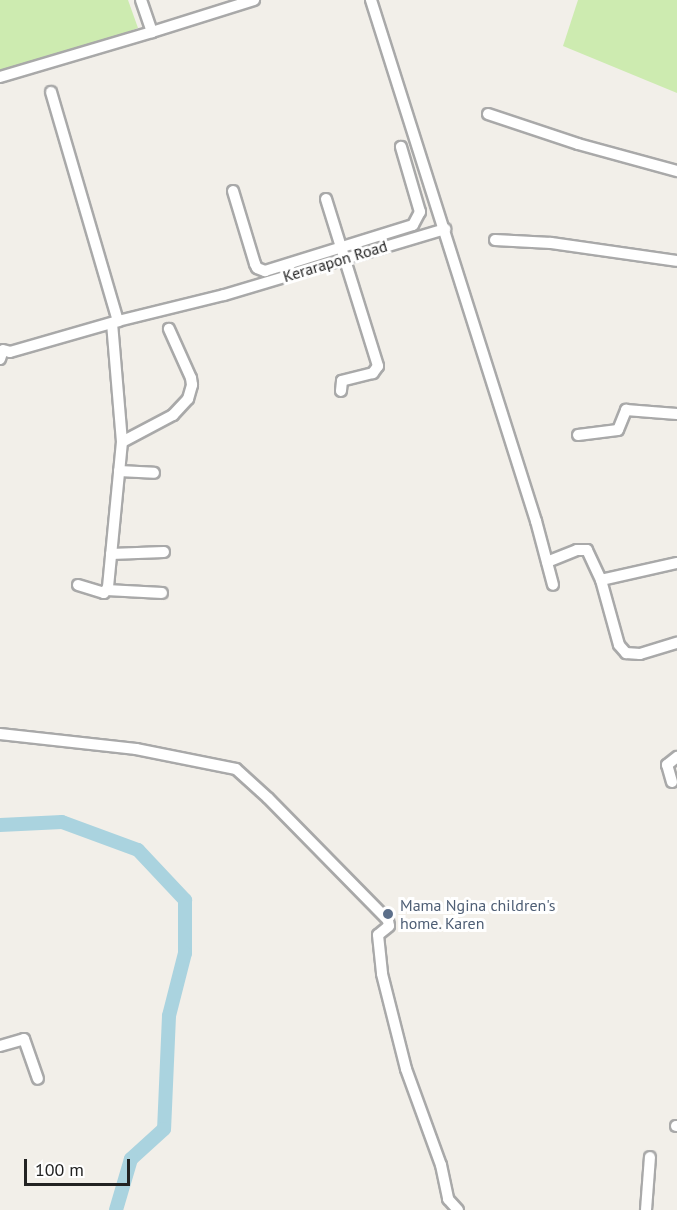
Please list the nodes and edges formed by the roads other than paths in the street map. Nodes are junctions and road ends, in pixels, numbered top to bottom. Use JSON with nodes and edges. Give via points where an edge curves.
{"nodes":[{"id":1,"x":141,"y":0,"type":"edge"},
{"id":2,"x":254,"y":0,"type":"edge"},
{"id":3,"x":371,"y":0,"type":"edge"},
{"id":4,"x":152,"y":32,"type":"junction"},
{"id":5,"x":0,"y":77,"type":"edge"},
{"id":6,"x":51,"y":92,"type":"dead end"},
{"id":7,"x":488,"y":114,"type":"dead end"},
{"id":8,"x":401,"y":147,"type":"dead end"},
{"id":9,"x":677,"y":171,"type":"edge"},
{"id":10,"x":233,"y":191,"type":"dead end"},
{"id":11,"x":326,"y":199,"type":"dead end"},
{"id":12,"x":445,"y":229,"type":"junction"},
{"id":13,"x":495,"y":240,"type":"dead end"},
{"id":14,"x":341,"y":246,"type":"junction"},
{"id":15,"x":344,"y":258,"type":"junction"},
{"id":16,"x":677,"y":261,"type":"edge"},
{"id":17,"x":115,"y":322,"type":"junction"},
{"id":18,"x":170,"y":329,"type":"dead end"},
{"id":19,"x":1,"y":353,"type":"edge"},
{"id":20,"x":341,"y":391,"type":"dead end"},
{"id":21,"x":677,"y":414,"type":"edge"},
{"id":22,"x":578,"y":435,"type":"dead end"},
{"id":23,"x":122,"y":442,"type":"junction"},
{"id":24,"x":119,"y":471,"type":"junction"},
{"id":25,"x":154,"y":473,"type":"dead end"},
{"id":26,"x":164,"y":552,"type":"dead end"},
{"id":27,"x":111,"y":554,"type":"junction"},
{"id":28,"x":547,"y":562,"type":"junction"},
{"id":29,"x":677,"y":563,"type":"edge"},
{"id":30,"x":601,"y":580,"type":"junction"},
{"id":31,"x":78,"y":585,"type":"dead end"},
{"id":32,"x":553,"y":585,"type":"dead end"},
{"id":33,"x":107,"y":590,"type":"junction"},
{"id":34,"x":162,"y":593,"type":"dead end"},
{"id":35,"x":677,"y":643,"type":"edge"},
{"id":36,"x":0,"y":734,"type":"edge"},
{"id":37,"x":677,"y":758,"type":"edge"},
{"id":38,"x":672,"y":782,"type":"dead end"},
{"id":39,"x":0,"y":1046,"type":"edge"},
{"id":40,"x":38,"y":1079,"type":"dead end"},
{"id":41,"x":650,"y":1157,"type":"dead end"},
{"id":42,"x":458,"y":1210,"type":"edge"},
{"id":43,"x":646,"y":1210,"type":"edge"}],
"edges":[{"from":1,"to":4,"type":"street"},
{"from":2,"to":4,"type":"street"},
{"from":3,"to":12,"type":"street"},
{"from":4,"to":5,"type":"street"},
{"from":6,"to":17,"type":"street"},
{"from":7,"to":9,"type":"street"},
{"from":8,"to":14,"type":"street","via":[[418,206],[417,221],[405,229]]},
{"from":10,"to":14,"type":"street","via":[[255,264],[261,270]]},
{"from":11,"to":14,"type":"street"},
{"from":12,"to":15,"type":"street","name":"Kerarapon Road"},
{"from":12,"to":28,"type":"street"},
{"from":13,"to":16,"type":"street","via":[[551,243]]},
{"from":14,"to":15,"type":"street"},
{"from":15,"to":17,"type":"street","name":"Kerarapon Road","via":[[224,295]]},
{"from":15,"to":20,"type":"street","via":[[378,366],[373,373],[342,381]]},
{"from":17,"to":19,"type":"street","name":"Kerarapon Road"},
{"from":17,"to":23,"type":"street"},
{"from":18,"to":23,"type":"street","via":[[191,378],[188,399],[173,415]]},
{"from":21,"to":22,"type":"street","via":[[626,410],[618,430]]},
{"from":23,"to":24,"type":"street"},
{"from":24,"to":25,"type":"street"},
{"from":24,"to":27,"type":"street"},
{"from":26,"to":27,"type":"street"},
{"from":27,"to":33,"type":"street"},
{"from":28,"to":30,"type":"street","via":[[584,549],[590,553]]},
{"from":28,"to":32,"type":"street"},
{"from":29,"to":30,"type":"street"},
{"from":30,"to":35,"type":"street","via":[[610,621],[623,651],[640,654]]},
{"from":31,"to":33,"type":"street","via":[[104,593]]},
{"from":33,"to":34,"type":"street"},
{"from":36,"to":42,"type":"street","via":[[136,749],[236,770],[388,920],[389,926],[378,937],[382,974],[406,1069],[441,1165],[448,1199]]},
{"from":37,"to":38,"type":"street","via":[[668,765]]},
{"from":39,"to":40,"type":"street","via":[[24,1039]]},
{"from":41,"to":43,"type":"street"}]}
